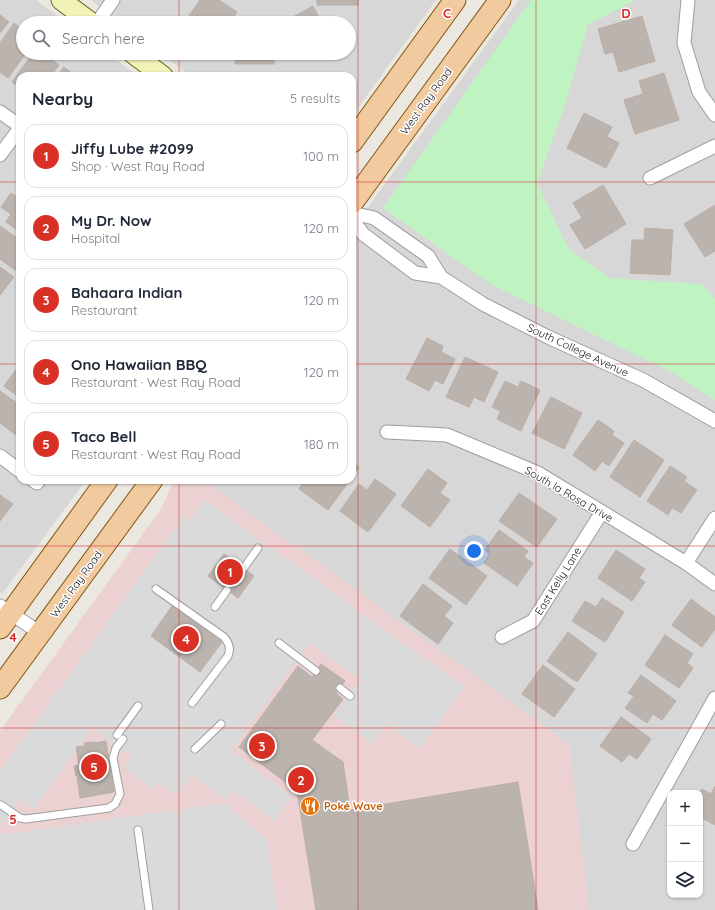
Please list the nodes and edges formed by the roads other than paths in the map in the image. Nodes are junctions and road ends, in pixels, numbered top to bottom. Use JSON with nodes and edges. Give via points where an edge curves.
{"nodes":[{"id":1,"x":61,"y":0,"type":"edge"},
{"id":2,"x":113,"y":0,"type":"edge"},
{"id":3,"x":455,"y":0,"type":"edge"},
{"id":4,"x":500,"y":0,"type":"edge"},
{"id":5,"x":688,"y":0,"type":"edge"},
{"id":6,"x":83,"y":16,"type":"edge"},
{"id":7,"x":102,"y":16,"type":"edge"},
{"id":8,"x":141,"y":60,"type":"edge"},
{"id":9,"x":158,"y":72,"type":"edge"},
{"id":10,"x":0,"y":112,"type":"edge"},
{"id":11,"x":715,"y":115,"type":"edge"},
{"id":12,"x":16,"y":124,"type":"edge"},
{"id":13,"x":16,"y":133,"type":"edge"},
{"id":14,"x":356,"y":136,"type":"edge"},
{"id":15,"x":715,"y":146,"type":"edge"},
{"id":16,"x":0,"y":155,"type":"edge"},
{"id":17,"x":650,"y":178,"type":"dead end"},
{"id":18,"x":356,"y":198,"type":"edge"},
{"id":19,"x":356,"y":214,"type":"edge"},
{"id":20,"x":356,"y":224,"type":"edge"},
{"id":21,"x":441,"y":277,"type":"junction"},
{"id":22,"x":715,"y":421,"type":"edge"},
{"id":23,"x":387,"y":432,"type":"dead end"},
{"id":24,"x":0,"y":456,"type":"edge"},
{"id":25,"x":16,"y":467,"type":"edge"},
{"id":26,"x":104,"y":484,"type":"edge"},
{"id":27,"x":149,"y":484,"type":"edge"},
{"id":28,"x":602,"y":512,"type":"junction"},
{"id":29,"x":715,"y":518,"type":"edge"},
{"id":30,"x":258,"y":548,"type":"dead end"},
{"id":31,"x":686,"y":563,"type":"junction"},
{"id":32,"x":243,"y":569,"type":"dead end"},
{"id":33,"x":715,"y":584,"type":"edge"},
{"id":34,"x":156,"y":589,"type":"dead end"},
{"id":35,"x":228,"y":590,"type":"dead end"},
{"id":36,"x":215,"y":607,"type":"dead end"},
{"id":37,"x":3,"y":616,"type":"edge"},
{"id":38,"x":40,"y":633,"type":"junction"},
{"id":39,"x":502,"y":637,"type":"dead end"},
{"id":40,"x":279,"y":643,"type":"dead end"},
{"id":41,"x":316,"y":671,"type":"dead end"},
{"id":42,"x":0,"y":688,"type":"edge"},
{"id":43,"x":340,"y":688,"type":"dead end"},
{"id":44,"x":350,"y":696,"type":"dead end"},
{"id":45,"x":715,"y":698,"type":"edge"},
{"id":46,"x":192,"y":703,"type":"dead end"},
{"id":47,"x":138,"y":706,"type":"dead end"},
{"id":48,"x":221,"y":724,"type":"dead end"},
{"id":49,"x":195,"y":749,"type":"dead end"},
{"id":50,"x":1,"y":805,"type":"edge"},
{"id":51,"x":138,"y":830,"type":"dead end"},
{"id":52,"x":633,"y":844,"type":"dead end"},
{"id":53,"x":149,"y":910,"type":"edge"}],
"edges":[{"from":1,"to":6,"type":"street"},
{"from":2,"to":7,"type":"street"},
{"from":3,"to":14,"type":"main road"},
{"from":4,"to":18,"type":"main road","name":"West Ray Road"},
{"from":5,"to":11,"type":"street","via":[[684,43],[699,92]]},
{"from":8,"to":9,"type":"street"},
{"from":10,"to":12,"type":"street"},
{"from":13,"to":16,"type":"street"},
{"from":15,"to":17,"type":"street"},
{"from":19,"to":21,"type":"street","name":"South College Avenue","via":[[374,218],[428,256]]},
{"from":20,"to":21,"type":"street","name":"South College Avenue","via":[[363,234],[415,273]]},
{"from":21,"to":22,"type":"street","name":"South College Avenue","via":[[483,304],[643,380]]},
{"from":23,"to":28,"type":"street","name":"South la Rosa Drive","via":[[447,435],[538,473]]},
{"from":24,"to":25,"type":"street"},
{"from":26,"to":37,"type":"main road"},
{"from":27,"to":38,"type":"main road","name":"West Ray Road"},
{"from":28,"to":31,"type":"street","name":"South la Rosa Drive"},
{"from":28,"to":39,"type":"street","name":"East Kelly Lane","via":[[533,621]]},
{"from":29,"to":31,"type":"street"},
{"from":30,"to":32,"type":"lane"},
{"from":31,"to":33,"type":"street","name":"South la Rosa Drive"},
{"from":34,"to":46,"type":"lane","via":[[224,637],[230,647],[228,656]]},
{"from":35,"to":36,"type":"lane"},
{"from":37,"to":38,"type":"street"},
{"from":38,"to":42,"type":"main road","name":"West Ray Road"},
{"from":40,"to":41,"type":"lane"},
{"from":43,"to":44,"type":"lane"},
{"from":45,"to":52,"type":"street"},
{"from":47,"to":50,"type":"lane","via":[[120,737],[113,758],[120,794],[115,804],[108,808],[26,819],[20,818]]},
{"from":48,"to":49,"type":"lane"},
{"from":51,"to":53,"type":"lane"}]}
